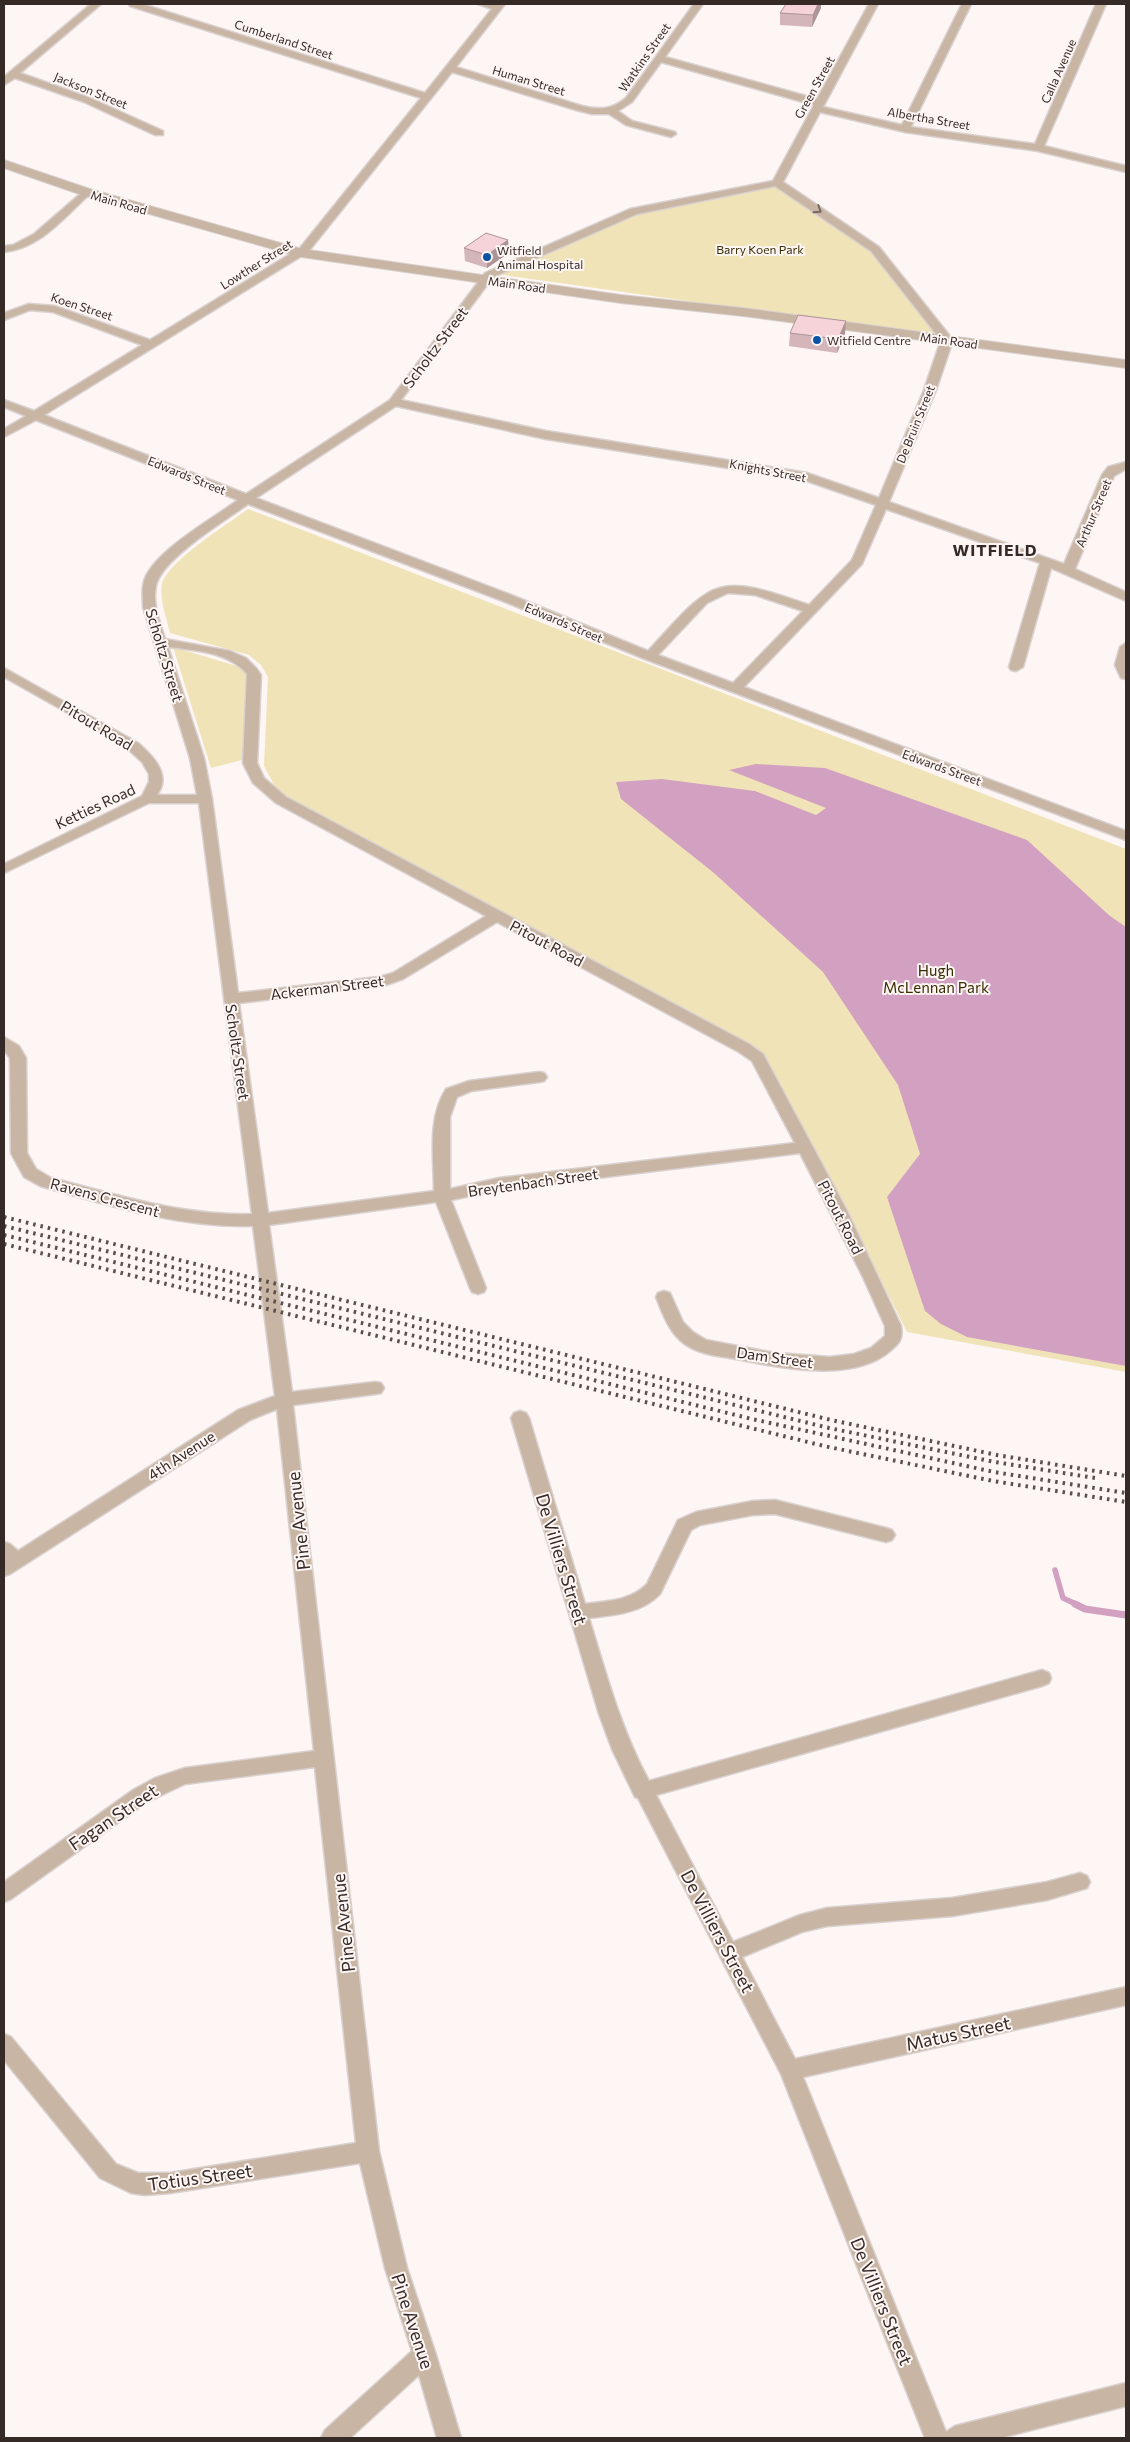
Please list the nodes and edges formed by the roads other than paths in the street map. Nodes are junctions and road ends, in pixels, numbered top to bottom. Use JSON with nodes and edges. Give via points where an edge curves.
{"nodes":[{"id":1,"x":96,"y":4,"type":"edge"},
{"id":2,"x":133,"y":4,"type":"edge"},
{"id":3,"x":482,"y":4,"type":"edge"},
{"id":4,"x":698,"y":4,"type":"edge"},
{"id":5,"x":874,"y":4,"type":"edge"},
{"id":6,"x":967,"y":4,"type":"edge"},
{"id":7,"x":1101,"y":4,"type":"edge"},
{"id":8,"x":499,"y":6,"type":"edge"},
{"id":9,"x":659,"y":58,"type":"junction"},
{"id":10,"x":449,"y":68,"type":"junction"},
{"id":11,"x":13,"y":74,"type":"junction"},
{"id":12,"x":4,"y":82,"type":"edge"},
{"id":13,"x":427,"y":97,"type":"junction"},
{"id":14,"x":818,"y":105,"type":"junction"},
{"id":15,"x":606,"y":112,"type":"junction"},
{"id":16,"x":905,"y":128,"type":"junction"},
{"id":17,"x":159,"y":133,"type":"dead end"},
{"id":18,"x":671,"y":134,"type":"dead end"},
{"id":19,"x":1038,"y":148,"type":"junction"},
{"id":20,"x":4,"y":164,"type":"edge"},
{"id":21,"x":1126,"y":169,"type":"edge"},
{"id":22,"x":777,"y":183,"type":"junction"},
{"id":23,"x":86,"y":192,"type":"junction"},
{"id":24,"x":4,"y":249,"type":"edge"},
{"id":25,"x":299,"y":251,"type":"junction"},
{"id":26,"x":487,"y":277,"type":"junction"},
{"id":27,"x":4,"y":316,"type":"edge"},
{"id":28,"x":947,"y":340,"type":"junction"},
{"id":29,"x":151,"y":344,"type":"junction"},
{"id":30,"x":1126,"y":364,"type":"edge"},
{"id":31,"x":394,"y":402,"type":"junction"},
{"id":32,"x":4,"y":403,"type":"edge"},
{"id":33,"x":36,"y":415,"type":"junction"},
{"id":34,"x":4,"y":434,"type":"edge"},
{"id":35,"x":1126,"y":465,"type":"edge"},
{"id":36,"x":247,"y":499,"type":"junction"},
{"id":37,"x":881,"y":504,"type":"junction"},
{"id":38,"x":1047,"y":562,"type":"junction"},
{"id":39,"x":1068,"y":570,"type":"junction"},
{"id":40,"x":1126,"y":597,"type":"edge"},
{"id":41,"x":811,"y":610,"type":"junction"},
{"id":42,"x":162,"y":642,"type":"junction"},
{"id":43,"x":1126,"y":646,"type":"edge"},
{"id":44,"x":650,"y":656,"type":"junction"},
{"id":45,"x":1016,"y":667,"type":"dead end"},
{"id":46,"x":4,"y":672,"type":"edge"},
{"id":47,"x":1126,"y":675,"type":"edge"},
{"id":48,"x":736,"y":688,"type":"junction"},
{"id":49,"x":205,"y":799,"type":"junction"},
{"id":50,"x":147,"y":800,"type":"junction"},
{"id":51,"x":1126,"y":836,"type":"edge"},
{"id":52,"x":4,"y":869,"type":"edge"},
{"id":53,"x":496,"y":916,"type":"junction"},
{"id":54,"x":230,"y":999,"type":"junction"},
{"id":55,"x":4,"y":1042,"type":"edge"},
{"id":56,"x":539,"y":1078,"type":"dead end"},
{"id":57,"x":804,"y":1147,"type":"junction"},
{"id":58,"x":442,"y":1196,"type":"junction"},
{"id":59,"x":262,"y":1220,"type":"junction"},
{"id":60,"x":478,"y":1288,"type":"dead end"},
{"id":61,"x":664,"y":1297,"type":"dead end"},
{"id":62,"x":893,"y":1326,"type":"joint"},
{"id":63,"x":375,"y":1388,"type":"dead end"},
{"id":64,"x":284,"y":1398,"type":"junction"},
{"id":65,"x":520,"y":1418,"type":"dead end"},
{"id":66,"x":886,"y":1535,"type":"dead end"},
{"id":67,"x":8,"y":1559,"type":"edge"},
{"id":68,"x":578,"y":1612,"type":"junction"},
{"id":69,"x":1042,"y":1678,"type":"dead end"},
{"id":70,"x":324,"y":1758,"type":"junction"},
{"id":71,"x":642,"y":1790,"type":"junction"},
{"id":72,"x":1080,"y":1882,"type":"dead end"},
{"id":73,"x":4,"y":1893,"type":"edge"},
{"id":74,"x":729,"y":1953,"type":"junction"},
{"id":75,"x":1126,"y":1996,"type":"edge"},
{"id":76,"x":4,"y":2044,"type":"edge"},
{"id":77,"x":790,"y":2070,"type":"junction"},
{"id":78,"x":368,"y":2151,"type":"junction"},
{"id":79,"x":425,"y":2355,"type":"junction"},
{"id":80,"x":1126,"y":2395,"type":"edge"},
{"id":81,"x":334,"y":2438,"type":"edge"},
{"id":82,"x":449,"y":2438,"type":"edge"},
{"id":83,"x":937,"y":2438,"type":"edge"},
{"id":84,"x":955,"y":2438,"type":"edge"}],
"edges":[{"from":1,"to":11,"type":"street"},
{"from":2,"to":13,"type":"street","name":"Cumberland Street"},
{"from":3,"to":8,"type":"street"},
{"from":4,"to":9,"type":"street","name":"Watkins Street"},
{"from":5,"to":14,"type":"street","name":"Green Street"},
{"from":6,"to":16,"type":"street"},
{"from":7,"to":19,"type":"street","name":"Calla Avenue"},
{"from":8,"to":10,"type":"street","name":"Lowther Street"},
{"from":9,"to":14,"type":"street","name":"Albertha Street"},
{"from":9,"to":15,"type":"street","name":"Watkins Street","via":[[629,100],[622,107]]},
{"from":10,"to":13,"type":"street","name":"Lowther Street"},
{"from":10,"to":15,"type":"street","name":"Human Street","via":[[579,108]]},
{"from":11,"to":12,"type":"street"},
{"from":11,"to":17,"type":"street","name":"Jackson Street","via":[[87,100]]},
{"from":13,"to":25,"type":"street","name":"Lowther Street"},
{"from":14,"to":16,"type":"street","name":"Albertha Street"},
{"from":14,"to":22,"type":"street","name":"Green Street"},
{"from":15,"to":18,"type":"street","via":[[629,123]]},
{"from":16,"to":19,"type":"street","name":"Albertha Street"},
{"from":19,"to":21,"type":"street","name":"Albertha Street"},
{"from":20,"to":23,"type":"street","name":"Main Road"},
{"from":22,"to":26,"type":"street","via":[[634,211]]},
{"from":22,"to":28,"type":"street","one_way":true,"via":[[875,249]]},
{"from":23,"to":24,"type":"street","via":[[28,244]]},
{"from":23,"to":25,"type":"street","name":"Main Road"},
{"from":25,"to":26,"type":"street","name":"Main Road"},
{"from":25,"to":29,"type":"street","name":"Lowther Street"},
{"from":26,"to":28,"type":"street","name":"Main Road","via":[[669,305]]},
{"from":26,"to":31,"type":"street","name":"Scholtz Street"},
{"from":27,"to":29,"type":"street","name":"Koen Street","via":[[29,308],[55,309]]},
{"from":28,"to":30,"type":"street","name":"Main Road"},
{"from":28,"to":37,"type":"street","name":"De Bruin Street","via":[[930,390]]},
{"from":29,"to":33,"type":"street","name":"Lowther Street"},
{"from":31,"to":36,"type":"street","name":"Scholtz Street"},
{"from":31,"to":37,"type":"street","name":"Knights Street","via":[[560,438],[806,477]]},
{"from":32,"to":33,"type":"street","name":"Edwards Street"},
{"from":33,"to":34,"type":"street","name":"Lowther Street"},
{"from":33,"to":36,"type":"street","name":"Edwards Street"},
{"from":35,"to":39,"type":"street","name":"Arthur Street","via":[[1108,475]]},
{"from":36,"to":42,"type":"street","name":"Scholtz Street","via":[[172,553],[154,572],[148,599]]},
{"from":36,"to":44,"type":"street","name":"Edwards Street"},
{"from":37,"to":38,"type":"street","name":"Knights Street"},
{"from":37,"to":41,"type":"street","name":"De Bruin Street","via":[[858,561]]},
{"from":38,"to":39,"type":"street","name":"Knights Street"},
{"from":38,"to":45,"type":"street"},
{"from":39,"to":40,"type":"street","name":"Knights Street"},
{"from":41,"to":44,"type":"street","via":[[752,591],[717,592],[703,600]]},
{"from":41,"to":48,"type":"street","name":"De Bruin Street"},
{"from":42,"to":49,"type":"street","name":"Scholtz Street","via":[[198,758]]},
{"from":42,"to":53,"type":"street","name":"Pitout Road","via":[[233,657],[244,663],[254,675],[250,763],[258,780],[272,794]]},
{"from":43,"to":47,"type":"street","via":[[1121,663]]},
{"from":44,"to":48,"type":"street","name":"Edwards Street"},
{"from":46,"to":50,"type":"street","name":"Pitout Road","via":[[126,740],[143,753],[151,762],[156,783]]},
{"from":48,"to":51,"type":"street","name":"Edwards Street"},
{"from":49,"to":50,"type":"street","name":"Ketties Road"},
{"from":49,"to":54,"type":"street","name":"Scholtz Street"},
{"from":50,"to":52,"type":"street","name":"Ketties Road"},
{"from":53,"to":54,"type":"street","name":"Ackerman Street","via":[[398,976],[381,982]]},
{"from":53,"to":57,"type":"street","name":"Pitout Road","via":[[754,1054]]},
{"from":54,"to":59,"type":"street","name":"Scholtz Street"},
{"from":55,"to":59,"type":"street","name":"Ravens Crescent","via":[[18,1058],[19,1153],[30,1173],[46,1182],[183,1217],[218,1221]]},
{"from":56,"to":58,"type":"street","via":[[469,1086],[451,1093],[442,1117]]},
{"from":57,"to":58,"type":"street","name":"Breytenbach Street","via":[[498,1184]]},
{"from":57,"to":62,"type":"street","name":"Pitout Road","via":[[839,1211]]},
{"from":58,"to":59,"type":"street","name":"Breytenbach Street"},
{"from":58,"to":60,"type":"street"},
{"from":59,"to":64,"type":"street","name":"Scholtz Street"},
{"from":61,"to":62,"type":"street","name":"Dam Street","via":[[678,1328],[689,1340],[702,1346],[799,1362],[830,1364],[875,1355],[894,1338]]},
{"from":63,"to":64,"type":"street","name":"4th Avenue"},
{"from":64,"to":67,"type":"street","name":"4th Avenue","via":[[244,1415]]},
{"from":64,"to":70,"type":"street","name":"Pine Avenue"},
{"from":65,"to":68,"type":"street","name":"De Villiers Street"},
{"from":66,"to":68,"type":"street","via":[[775,1507],[696,1519],[684,1525],[648,1598],[636,1603]]},
{"from":68,"to":71,"type":"street","name":"De Villiers Street","via":[[609,1714]]},
{"from":69,"to":71,"type":"street"},
{"from":70,"to":73,"type":"street","name":"Fagan Street","via":[[185,1776],[162,1784],[140,1796]]},
{"from":70,"to":78,"type":"street","name":"Pine Avenue"},
{"from":71,"to":74,"type":"street","name":"De Villiers Street"},
{"from":72,"to":74,"type":"street","via":[[1047,1891],[952,1907],[827,1917],[800,1924]]},
{"from":74,"to":77,"type":"street","name":"De Villiers Street"},
{"from":75,"to":77,"type":"street","name":"Matus Street"},
{"from":76,"to":78,"type":"street","name":"Totius Street","via":[[108,2171],[123,2182],[143,2186],[170,2183]]},
{"from":77,"to":83,"type":"street","name":"De Villiers Street"},
{"from":78,"to":79,"type":"street","name":"Pine Avenue","via":[[396,2268]]},
{"from":79,"to":81,"type":"street"},
{"from":79,"to":82,"type":"street","name":"Pine Avenue"},
{"from":80,"to":84,"type":"street"}]}
